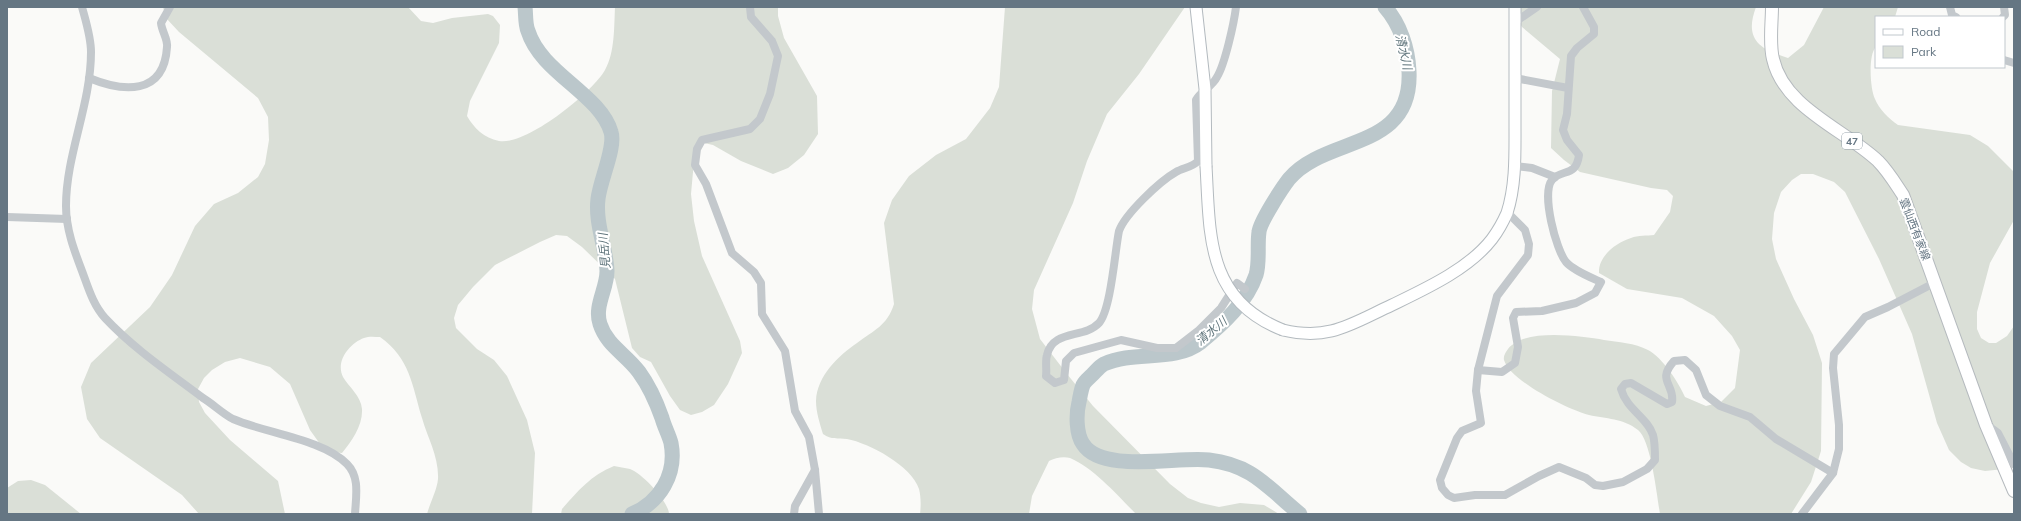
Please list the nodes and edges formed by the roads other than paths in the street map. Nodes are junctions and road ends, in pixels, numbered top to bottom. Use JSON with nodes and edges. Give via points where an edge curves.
{"nodes":[{"id":1,"x":82,"y":7,"type":"edge"},
{"id":2,"x":170,"y":7,"type":"edge"},
{"id":3,"x":750,"y":7,"type":"edge"},
{"id":4,"x":1196,"y":7,"type":"edge"},
{"id":5,"x":1236,"y":7,"type":"edge"},
{"id":6,"x":1515,"y":7,"type":"edge"},
{"id":7,"x":1537,"y":7,"type":"edge"},
{"id":8,"x":1578,"y":7,"type":"edge"},
{"id":9,"x":1583,"y":7,"type":"edge"},
{"id":10,"x":1772,"y":7,"type":"edge"},
{"id":11,"x":1950,"y":7,"type":"edge"},
{"id":12,"x":1954,"y":16,"type":"edge"},
{"id":13,"x":1587,"y":18,"type":"junction"},
{"id":14,"x":1515,"y":22,"type":"junction"},
{"id":15,"x":89,"y":78,"type":"junction"},
{"id":16,"x":1515,"y":78,"type":"junction"},
{"id":17,"x":1568,"y":88,"type":"junction"},
{"id":18,"x":1205,"y":89,"type":"junction"},
{"id":19,"x":1515,"y":166,"type":"junction"},
{"id":20,"x":1555,"y":177,"type":"junction"},
{"id":21,"x":1507,"y":212,"type":"junction"},
{"id":22,"x":7,"y":217,"type":"edge"},
{"id":23,"x":67,"y":219,"type":"junction"},
{"id":24,"x":1936,"y":282,"type":"junction"},
{"id":25,"x":1245,"y":289,"type":"dead end"},
{"id":26,"x":1478,"y":370,"type":"junction"},
{"id":27,"x":1986,"y":425,"type":"junction"},
{"id":28,"x":2014,"y":464,"type":"edge"},
{"id":29,"x":815,"y":470,"type":"junction"},
{"id":30,"x":1833,"y":473,"type":"junction"},
{"id":31,"x":2014,"y":491,"type":"edge"},
{"id":32,"x":355,"y":514,"type":"edge"},
{"id":33,"x":794,"y":514,"type":"edge"},
{"id":34,"x":819,"y":514,"type":"edge"},
{"id":35,"x":1802,"y":514,"type":"edge"}],
"edges":[{"from":1,"to":15,"type":"street","via":[[89,32]]},
{"from":2,"to":15,"type":"street","via":[[161,23],[167,48],[156,78],[140,88],[105,85]]},
{"from":3,"to":29,"type":"street","via":[[751,16],[772,41],[778,56],[770,94],[760,119],[750,129],[702,140],[697,149],[695,165],[706,184],[732,253],[754,272],[761,283],[762,314],[785,351],[795,411],[809,437]]},
{"from":4,"to":18,"type":"street"},
{"from":5,"to":18,"type":"street","via":[[1218,77]]},
{"from":6,"to":14,"type":"street"},
{"from":7,"to":14,"type":"street"},
{"from":8,"to":13,"type":"street"},
{"from":9,"to":13,"type":"street"},
{"from":10,"to":24,"type":"main road","name":"雲仙西有家線","number":"47","via":[[1773,59],[1785,86],[1801,105],[1866,152],[1890,175],[1903,195]]},
{"from":11,"to":12,"type":"street"},
{"from":13,"to":17,"type":"street","via":[[1594,27],[1594,34],[1571,56]]},
{"from":14,"to":16,"type":"street"},
{"from":15,"to":23,"type":"street","via":[[69,173]]},
{"from":16,"to":17,"type":"street"},
{"from":16,"to":19,"type":"street"},
{"from":17,"to":20,"type":"street","via":[[1563,130],[1566,140],[1579,155],[1578,163],[1569,173]]},
{"from":18,"to":21,"type":"street","bridge":true,"via":[[1210,233],[1218,268],[1224,281],[1244,306],[1269,325],[1300,334],[1335,332],[1412,295],[1465,265],[1481,252],[1500,227]]},
{"from":18,"to":25,"type":"street","via":[[1196,100],[1198,162],[1177,171],[1165,180],[1122,221],[1106,311],[1099,323],[1091,329],[1060,337],[1051,346],[1047,355],[1046,376],[1055,383],[1064,380],[1066,361],[1074,354],[1121,340],[1157,348],[1176,348],[1221,308],[1237,283]]},
{"from":19,"to":20,"type":"street","via":[[1532,168]]},
{"from":19,"to":21,"type":"street"},
{"from":20,"to":26,"type":"street","via":[[1549,188],[1549,209],[1560,254],[1567,264],[1601,282],[1595,293],[1576,303],[1542,311],[1516,312],[1513,318],[1518,347],[1515,364],[1502,372]]},
{"from":21,"to":26,"type":"street","via":[[1525,230],[1529,244],[1528,255],[1497,296]]},
{"from":22,"to":23,"type":"street"},
{"from":23,"to":32,"type":"street","via":[[76,255],[93,299],[104,317],[165,370],[232,418],[328,451],[346,463],[355,473]]},
{"from":24,"to":27,"type":"main road","name":"雲仙西有家線","number":"47"},
{"from":24,"to":30,"type":"street","via":[[1865,316],[1834,354],[1839,449]]},
{"from":26,"to":30,"type":"street","via":[[1476,391],[1481,423],[1462,431],[1440,480],[1442,488],[1454,498],[1505,495],[1559,467],[1586,478],[1594,485],[1603,486],[1623,482],[1647,469],[1655,460],[1653,435],[1647,424],[1624,400],[1620,389],[1631,383],[1667,404],[1672,402],[1673,396],[1666,379],[1667,369],[1674,361],[1685,360],[1696,370],[1706,395],[1720,406],[1750,417],[1776,439]]},
{"from":27,"to":28,"type":"street","via":[[1998,433]]},
{"from":27,"to":31,"type":"main road","name":"雲仙西有家線","number":"47"},
{"from":29,"to":33,"type":"street","via":[[795,506]]},
{"from":29,"to":34,"type":"street"},
{"from":30,"to":35,"type":"street"}]}
